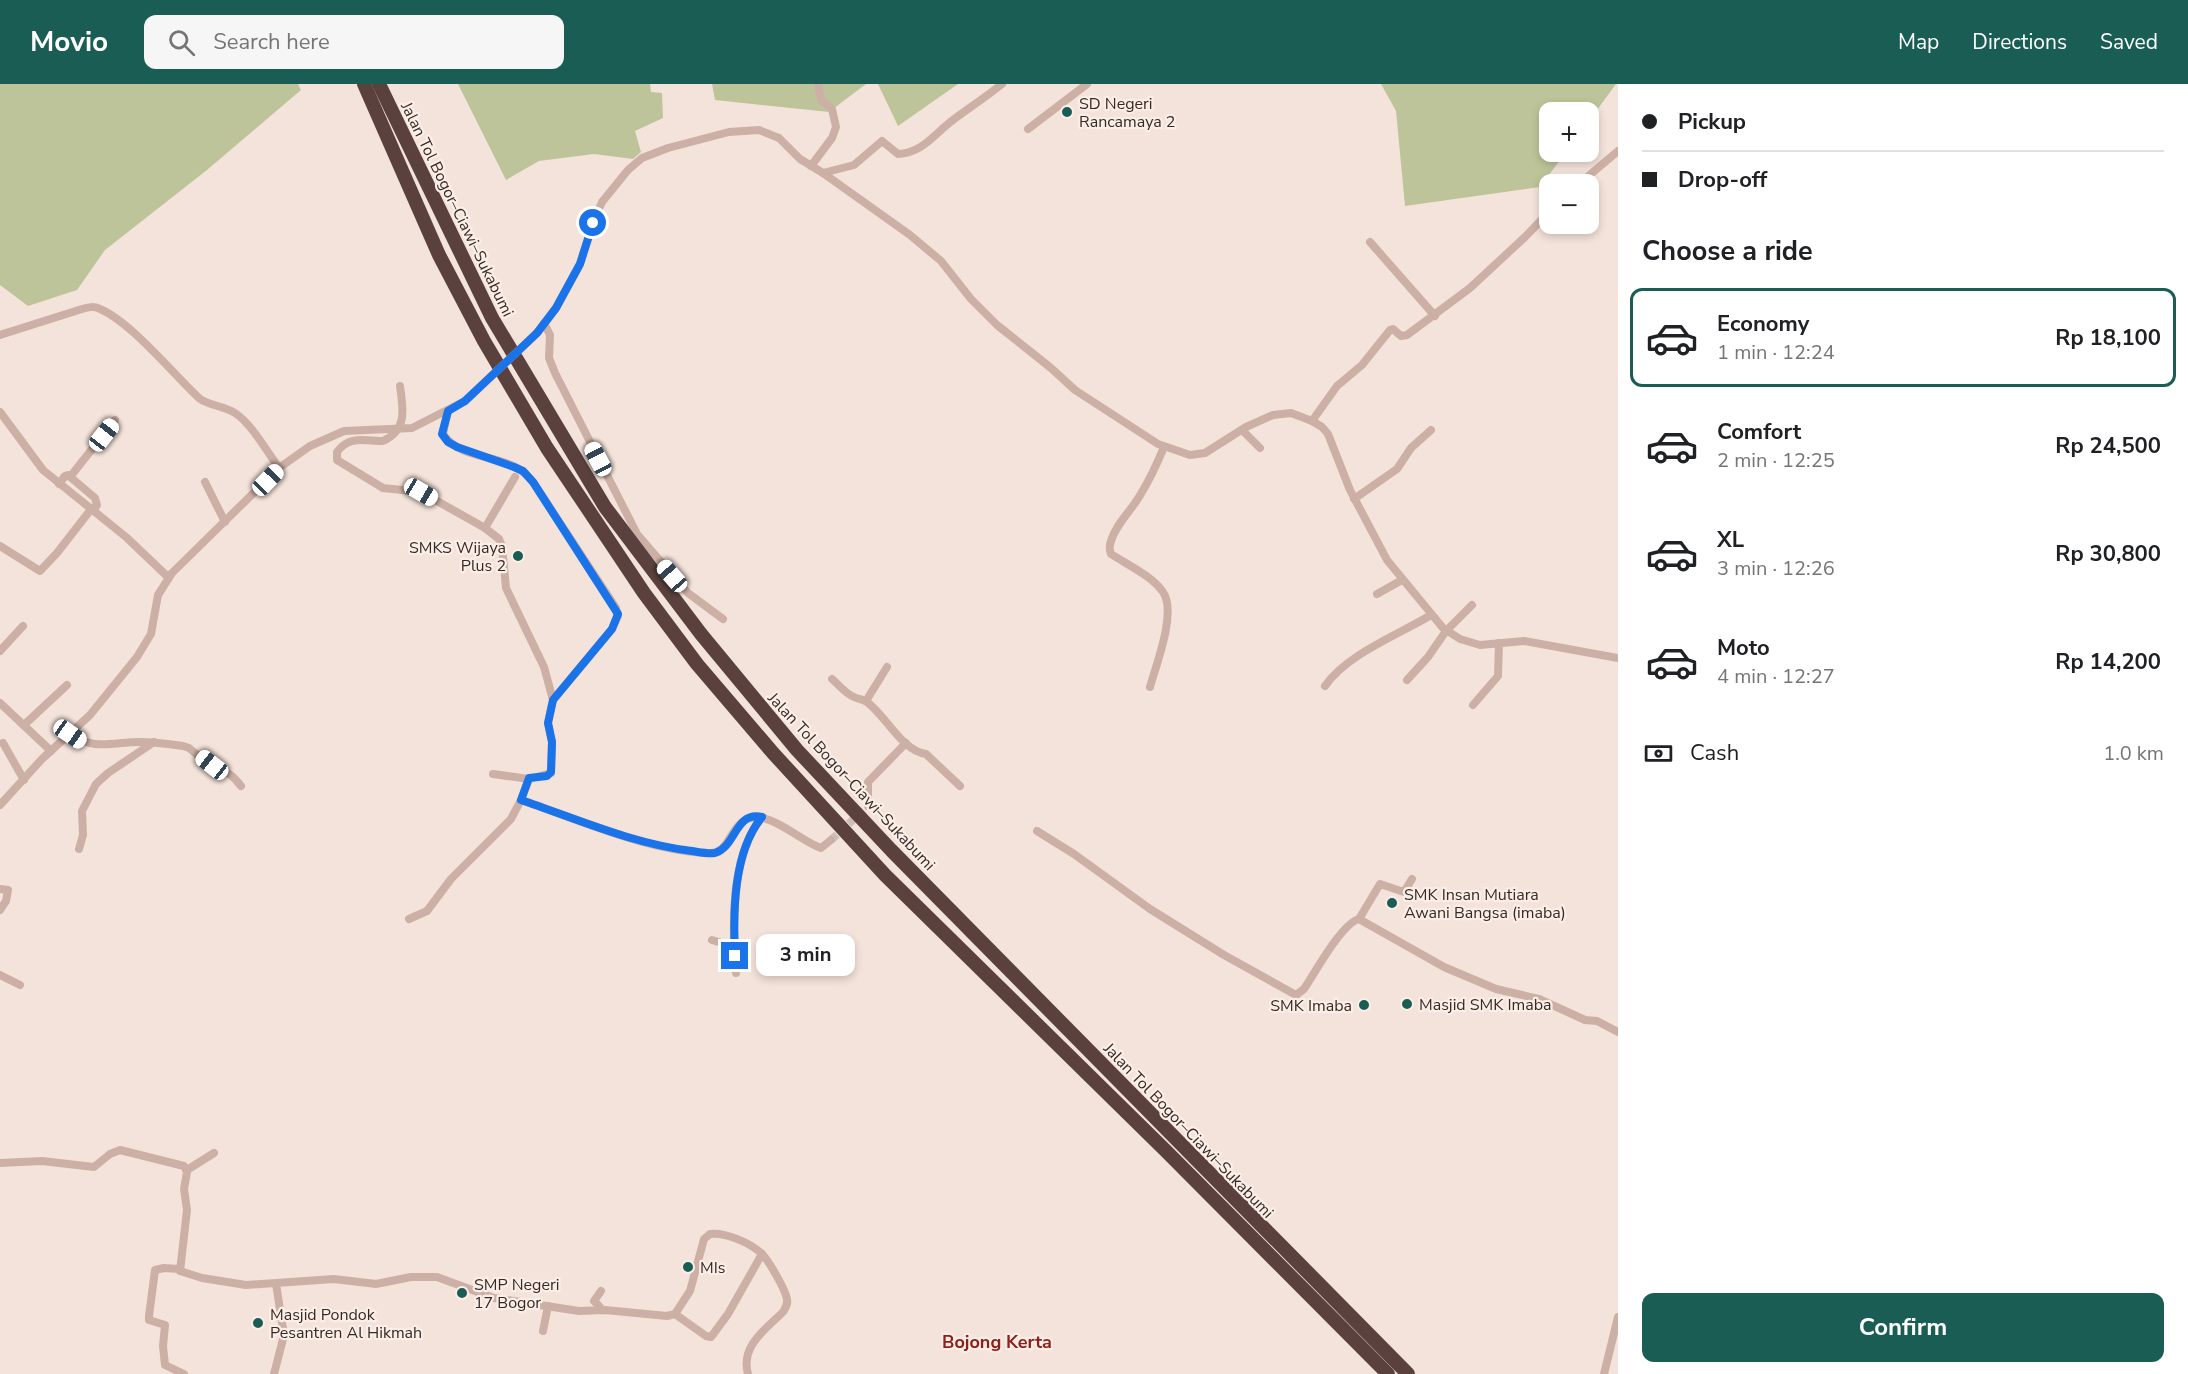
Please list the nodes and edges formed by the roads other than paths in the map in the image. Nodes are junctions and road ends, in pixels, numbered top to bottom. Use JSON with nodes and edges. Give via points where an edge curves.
{"nodes":[{"id":1,"x":364,"y":84,"type":"edge"},
{"id":2,"x":379,"y":84,"type":"edge"},
{"id":3,"x":818,"y":84,"type":"edge"},
{"id":4,"x":1002,"y":84,"type":"edge"},
{"id":5,"x":1087,"y":84,"type":"edge"},
{"id":6,"x":1028,"y":129,"type":"dead end"},
{"id":7,"x":1618,"y":151,"type":"edge"},
{"id":8,"x":811,"y":166,"type":"junction"},
{"id":9,"x":823,"y":173,"type":"junction"},
{"id":10,"x":1591,"y":174,"type":"edge"},
{"id":11,"x":1539,"y":222,"type":"edge"},
{"id":12,"x":1370,"y":242,"type":"dead end"},
{"id":13,"x":1435,"y":316,"type":"junction"},
{"id":14,"x":544,"y":323,"type":"junction"},
{"id":15,"x":0,"y":335,"type":"edge"},
{"id":16,"x":400,"y":386,"type":"dead end"},
{"id":17,"x":448,"y":411,"type":"junction"},
{"id":18,"x":0,"y":412,"type":"edge"},
{"id":19,"x":115,"y":420,"type":"dead end"},
{"id":20,"x":1312,"y":421,"type":"junction"},
{"id":21,"x":397,"y":430,"type":"junction"},
{"id":22,"x":1242,"y":430,"type":"junction"},
{"id":23,"x":1431,"y":430,"type":"dead end"},
{"id":24,"x":1164,"y":447,"type":"junction"},
{"id":25,"x":1260,"y":448,"type":"dead end"},
{"id":26,"x":279,"y":468,"type":"junction"},
{"id":27,"x":70,"y":477,"type":"junction"},
{"id":28,"x":515,"y":477,"type":"dead end"},
{"id":29,"x":205,"y":482,"type":"dead end"},
{"id":30,"x":59,"y":484,"type":"junction"},
{"id":31,"x":1354,"y":499,"type":"junction"},
{"id":32,"x":93,"y":509,"type":"junction"},
{"id":33,"x":225,"y":522,"type":"junction"},
{"id":34,"x":484,"y":528,"type":"junction"},
{"id":35,"x":0,"y":546,"type":"edge"},
{"id":36,"x":168,"y":577,"type":"junction"},
{"id":37,"x":1402,"y":580,"type":"junction"},
{"id":38,"x":1377,"y":594,"type":"dead end"},
{"id":39,"x":1472,"y":605,"type":"dead end"},
{"id":40,"x":1431,"y":615,"type":"junction"},
{"id":41,"x":723,"y":619,"type":"dead end"},
{"id":42,"x":23,"y":626,"type":"dead end"},
{"id":43,"x":1446,"y":631,"type":"junction"},
{"id":44,"x":1499,"y":643,"type":"junction"},
{"id":45,"x":0,"y":651,"type":"edge"},
{"id":46,"x":1618,"y":658,"type":"edge"},
{"id":47,"x":887,"y":667,"type":"dead end"},
{"id":48,"x":832,"y":679,"type":"dead end"},
{"id":49,"x":1407,"y":680,"type":"dead end"},
{"id":50,"x":67,"y":685,"type":"dead end"},
{"id":51,"x":1325,"y":686,"type":"dead end"},
{"id":52,"x":1150,"y":687,"type":"dead end"},
{"id":53,"x":553,"y":700,"type":"junction"},
{"id":54,"x":866,"y":701,"type":"junction"},
{"id":55,"x":0,"y":703,"type":"edge"},
{"id":56,"x":1473,"y":705,"type":"dead end"},
{"id":57,"x":24,"y":725,"type":"junction"},
{"id":58,"x":70,"y":734,"type":"junction"},
{"id":59,"x":154,"y":742,"type":"junction"},
{"id":60,"x":906,"y":742,"type":"junction"},
{"id":61,"x":3,"y":743,"type":"dead end"},
{"id":62,"x":51,"y":751,"type":"junction"},
{"id":63,"x":494,"y":774,"type":"dead end"},
{"id":64,"x":529,"y":778,"type":"junction"},
{"id":65,"x":24,"y":780,"type":"junction"},
{"id":66,"x":241,"y":786,"type":"dead end"},
{"id":67,"x":960,"y":786,"type":"dead end"},
{"id":68,"x":521,"y":800,"type":"junction"},
{"id":69,"x":0,"y":805,"type":"edge"},
{"id":70,"x":868,"y":806,"type":"tunnel mouth"},
{"id":71,"x":762,"y":817,"type":"junction"},
{"id":72,"x":1037,"y":831,"type":"dead end"},
{"id":73,"x":831,"y":840,"type":"tunnel mouth"},
{"id":74,"x":78,"y":849,"type":"dead end"},
{"id":75,"x":1412,"y":879,"type":"dead end"},
{"id":76,"x":0,"y":889,"type":"edge"},
{"id":77,"x":0,"y":910,"type":"edge"},
{"id":78,"x":409,"y":919,"type":"dead end"},
{"id":79,"x":1359,"y":919,"type":"junction"},
{"id":80,"x":712,"y":940,"type":"dead end"},
{"id":81,"x":734,"y":947,"type":"junction"},
{"id":82,"x":736,"y":973,"type":"dead end"},
{"id":83,"x":0,"y":975,"type":"edge"},
{"id":84,"x":20,"y":985,"type":"dead end"},
{"id":85,"x":1618,"y":1032,"type":"edge"},
{"id":86,"x":214,"y":1153,"type":"dead end"},
{"id":87,"x":0,"y":1163,"type":"edge"},
{"id":88,"x":187,"y":1170,"type":"junction"},
{"id":89,"x":762,"y":1254,"type":"junction"},
{"id":90,"x":180,"y":1269,"type":"junction"},
{"id":91,"x":276,"y":1284,"type":"junction"},
{"id":92,"x":601,"y":1291,"type":"dead end"},
{"id":93,"x":548,"y":1306,"type":"junction"},
{"id":94,"x":600,"y":1310,"type":"junction"},
{"id":95,"x":675,"y":1314,"type":"junction"},
{"id":96,"x":1618,"y":1317,"type":"edge"},
{"id":97,"x":543,"y":1331,"type":"dead end"},
{"id":98,"x":184,"y":1374,"type":"edge"},
{"id":99,"x":274,"y":1374,"type":"edge"},
{"id":100,"x":748,"y":1374,"type":"edge"},
{"id":101,"x":1388,"y":1374,"type":"edge"},
{"id":102,"x":1408,"y":1374,"type":"edge"},
{"id":103,"x":1604,"y":1374,"type":"edge"}],
"edges":[{"from":1,"to":101,"type":"highway","name":"Jalan Tol Bogor–Ciawi–Sukabumi","via":[[439,255],[484,341],[548,448],[644,593],[697,664],[885,875]]},
{"from":2,"to":102,"type":"highway","name":"Jalan Tol Bogor–Ciawi–Sukabumi","via":[[492,318],[605,507],[701,634],[797,750],[891,850]]},
{"from":3,"to":8,"type":"street","via":[[821,100],[832,109],[836,127]]},
{"from":4,"to":9,"type":"street","via":[[914,150],[898,154],[882,141],[854,165]]},
{"from":5,"to":6,"type":"street"},
{"from":7,"to":10,"type":"street"},
{"from":8,"to":9,"type":"street"},
{"from":8,"to":14,"type":"street","via":[[779,138],[759,130],[708,137],[642,158],[605,197],[580,264]]},
{"from":9,"to":24,"type":"street","via":[[908,233],[940,261],[997,325],[1071,387]]},
{"from":11,"to":13,"type":"street"},
{"from":12,"to":13,"type":"street"},
{"from":13,"to":20,"type":"street","via":[[1402,337],[1390,330],[1362,365],[1337,386]]},
{"from":14,"to":17,"type":"street","bridge":true,"via":[[465,401]]},
{"from":14,"to":41,"type":"street","via":[[550,335],[549,358],[555,373],[637,534],[688,593]]},
{"from":15,"to":26,"type":"street","via":[[82,309],[100,309],[126,327],[200,399],[242,419]]},
{"from":16,"to":21,"type":"street","via":[[404,415]]},
{"from":17,"to":21,"type":"street"},
{"from":17,"to":53,"type":"street","via":[[442,434],[448,442],[523,471],[616,609],[618,616],[612,629]]},
{"from":18,"to":30,"type":"street","via":[[37,462]]},
{"from":19,"to":27,"type":"street"},
{"from":20,"to":22,"type":"street","via":[[1296,414],[1280,414]]},
{"from":20,"to":31,"type":"street","via":[[1328,434]]},
{"from":21,"to":26,"type":"street","via":[[344,431],[310,446]]},
{"from":21,"to":34,"type":"street","via":[[383,441],[347,443],[337,452],[337,460],[380,487],[417,490]]},
{"from":22,"to":24,"type":"street","via":[[1201,454]]},
{"from":22,"to":25,"type":"street"},
{"from":23,"to":31,"type":"street","via":[[1411,448],[1397,469]]},
{"from":24,"to":52,"type":"street","via":[[1109,549],[1155,583],[1167,600],[1165,635]]},
{"from":26,"to":33,"type":"street"},
{"from":27,"to":30,"type":"street","via":[[65,476]]},
{"from":27,"to":32,"type":"street","via":[[95,498],[97,505]]},
{"from":28,"to":34,"type":"street"},
{"from":29,"to":33,"type":"street"},
{"from":30,"to":32,"type":"street"},
{"from":31,"to":37,"type":"street"},
{"from":32,"to":35,"type":"street","via":[[40,571]]},
{"from":32,"to":36,"type":"street"},
{"from":33,"to":36,"type":"street"},
{"from":34,"to":53,"type":"street","via":[[501,542],[506,588],[544,667]]},
{"from":36,"to":58,"type":"street","via":[[158,595],[147,642]]},
{"from":37,"to":38,"type":"street"},
{"from":37,"to":40,"type":"street"},
{"from":39,"to":43,"type":"street"},
{"from":40,"to":43,"type":"street"},
{"from":40,"to":51,"type":"street","via":[[1349,662]]},
{"from":42,"to":45,"type":"street"},
{"from":43,"to":44,"type":"street","via":[[1475,644]]},
{"from":43,"to":49,"type":"street"},
{"from":44,"to":46,"type":"street","via":[[1540,642]]},
{"from":44,"to":56,"type":"street","via":[[1497,676]]},
{"from":47,"to":54,"type":"street"},
{"from":48,"to":54,"type":"street","via":[[849,694]]},
{"from":50,"to":57,"type":"street"},
{"from":53,"to":64,"type":"street","via":[[548,723],[551,772]]},
{"from":54,"to":60,"type":"street"},
{"from":55,"to":57,"type":"street"},
{"from":57,"to":62,"type":"street"},
{"from":58,"to":59,"type":"street","via":[[95,745]]},
{"from":58,"to":62,"type":"street"},
{"from":59,"to":66,"type":"street","via":[[189,748],[216,770],[231,774]]},
{"from":59,"to":74,"type":"street","via":[[96,784],[82,811]]},
{"from":60,"to":67,"type":"street","via":[[918,754],[926,754]]},
{"from":60,"to":70,"type":"street","via":[[868,783]]},
{"from":61,"to":65,"type":"street"},
{"from":62,"to":65,"type":"street"},
{"from":63,"to":64,"type":"street"},
{"from":64,"to":68,"type":"street"},
{"from":65,"to":69,"type":"street"},
{"from":68,"to":71,"type":"street","via":[[658,846],[707,853],[725,846],[738,825],[748,818]]},
{"from":68,"to":78,"type":"street","via":[[511,819],[451,879],[427,911]]},
{"from":71,"to":73,"type":"street","via":[[821,848]]},
{"from":71,"to":81,"type":"street","via":[[750,835],[741,865],[733,913]]},
{"from":72,"to":79,"type":"street","via":[[1150,909],[1296,995],[1344,929]]},
{"from":75,"to":79,"type":"street","via":[[1404,892],[1380,884]]},
{"from":76,"to":77,"type":"street","via":[[8,890]]},
{"from":79,"to":85,"type":"street","via":[[1444,967],[1497,989],[1539,999],[1585,1020],[1597,1020]]},
{"from":80,"to":81,"type":"street"},
{"from":81,"to":82,"type":"street"},
{"from":83,"to":84,"type":"street"},
{"from":86,"to":88,"type":"street"},
{"from":87,"to":88,"type":"street","via":[[42,1161],[94,1167],[120,1150]]},
{"from":88,"to":90,"type":"street"},
{"from":89,"to":95,"type":"street","via":[[711,1337]]},
{"from":89,"to":95,"type":"street","via":[[731,1238],[714,1233],[707,1236],[690,1291]]},
{"from":89,"to":100,"type":"street","via":[[788,1302],[748,1348]]},
{"from":90,"to":91,"type":"street","via":[[185,1274],[219,1282]]},
{"from":90,"to":98,"type":"street","via":[[155,1270],[149,1320],[165,1325],[165,1365]]},
{"from":91,"to":93,"type":"street","via":[[334,1279],[376,1284],[428,1276],[446,1279],[489,1297]]},
{"from":91,"to":99,"type":"street","via":[[284,1335]]},
{"from":92,"to":94,"type":"street","via":[[594,1301]]},
{"from":93,"to":94,"type":"street"},
{"from":93,"to":97,"type":"street"},
{"from":94,"to":95,"type":"street"},
{"from":96,"to":103,"type":"street"}]}
